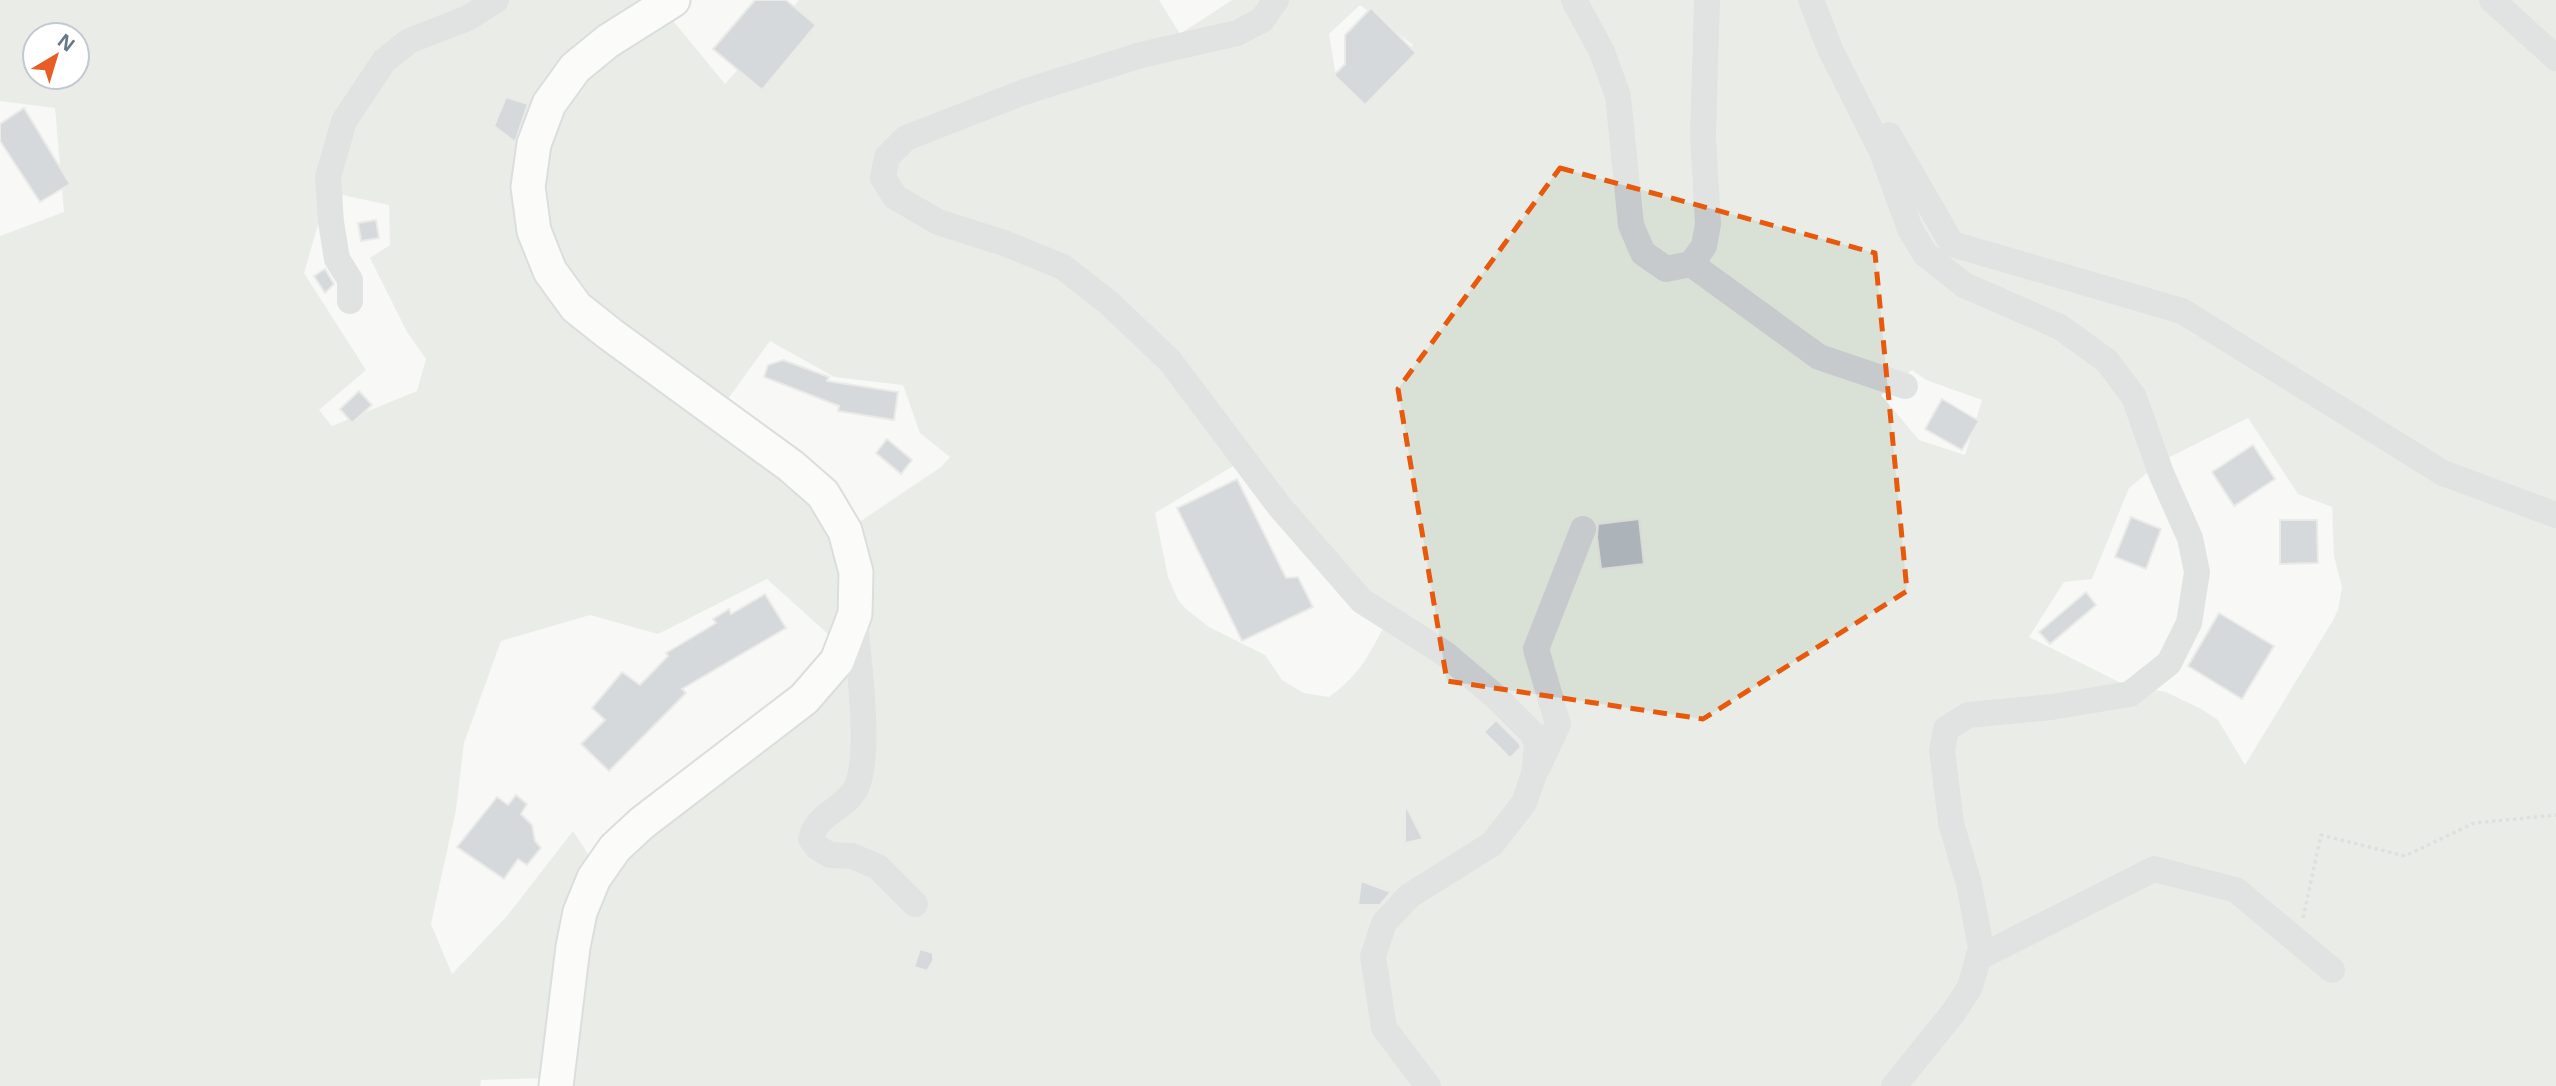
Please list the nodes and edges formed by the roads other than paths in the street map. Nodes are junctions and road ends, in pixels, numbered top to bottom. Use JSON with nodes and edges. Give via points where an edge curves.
{"nodes":[{"id":1,"x":496,"y":0,"type":"edge"},
{"id":2,"x":673,"y":0,"type":"edge"},
{"id":3,"x":1276,"y":0,"type":"edge"},
{"id":4,"x":1574,"y":0,"type":"edge"},
{"id":5,"x":1707,"y":0,"type":"edge"},
{"id":6,"x":1811,"y":0,"type":"edge"},
{"id":7,"x":2492,"y":0,"type":"edge"},
{"id":8,"x":2556,"y":58,"type":"edge"},
{"id":9,"x":1857,"y":103,"type":"junction"},
{"id":10,"x":1691,"y":264,"type":"junction"},
{"id":11,"x":350,"y":300,"type":"dead end"},
{"id":12,"x":1905,"y":386,"type":"dead end"},
{"id":13,"x":2556,"y":515,"type":"edge"},
{"id":14,"x":1583,"y":529,"type":"dead end"},
{"id":15,"x":855,"y":614,"type":"junction"},
{"id":16,"x":1534,"y":775,"type":"junction"},
{"id":17,"x":915,"y":904,"type":"dead end"},
{"id":18,"x":1978,"y":958,"type":"junction"},
{"id":19,"x":2332,"y":970,"type":"dead end"},
{"id":20,"x":556,"y":1086,"type":"edge"},
{"id":21,"x":1428,"y":1086,"type":"edge"},
{"id":22,"x":1894,"y":1086,"type":"edge"}],
"edges":[{"from":1,"to":11,"type":"street","via":[[468,18],[409,41],[384,61],[344,121],[328,177],[337,259],[350,280]]},
{"from":2,"to":15,"type":"main road","via":[[575,68],[549,104],[534,144],[528,187],[534,231],[550,271],[576,307],[823,494],[848,541],[856,572]]},
{"from":3,"to":16,"type":"street","via":[[1262,20],[1237,33],[1142,55],[1024,92],[906,138],[887,158],[883,178],[895,197],[938,222],[1063,267],[1109,303],[1170,361],[1280,507],[1362,601],[1444,653],[1523,722],[1537,746]]},
{"from":4,"to":10,"type":"street","via":[[1602,52],[1618,96],[1631,225],[1643,253],[1666,269]]},
{"from":5,"to":10,"type":"street","via":[[1703,137],[1708,224],[1703,246]]},
{"from":6,"to":9,"type":"street"},
{"from":7,"to":8,"type":"street"},
{"from":9,"to":13,"type":"street","via":[[1871,105],[1952,244],[2182,311],[2443,473]]},
{"from":9,"to":18,"type":"street","via":[[1925,254],[1965,285],[2060,327],[2107,361],[2134,397],[2190,538],[2197,572],[2189,623],[2169,663],[2130,694],[1968,715],[1946,729],[1942,751],[1951,823],[1969,884],[1981,948]]},
{"from":10,"to":12,"type":"street","via":[[1819,357]]},
{"from":14,"to":16,"type":"street","via":[[1536,649],[1558,724]]},
{"from":15,"to":17,"type":"street","via":[[862,776],[853,795],[814,825],[811,839],[830,855],[852,856],[878,867]]},
{"from":15,"to":20,"type":"main road","via":[[837,661],[804,699],[642,823],[615,848],[594,878],[573,947]]},
{"from":16,"to":21,"type":"street","via":[[1524,803],[1492,844],[1409,896],[1384,923],[1373,956],[1384,1028]]},
{"from":18,"to":19,"type":"street","via":[[2154,869],[2236,890]]},
{"from":18,"to":22,"type":"street","via":[[1970,986],[1953,1013]]}]}
